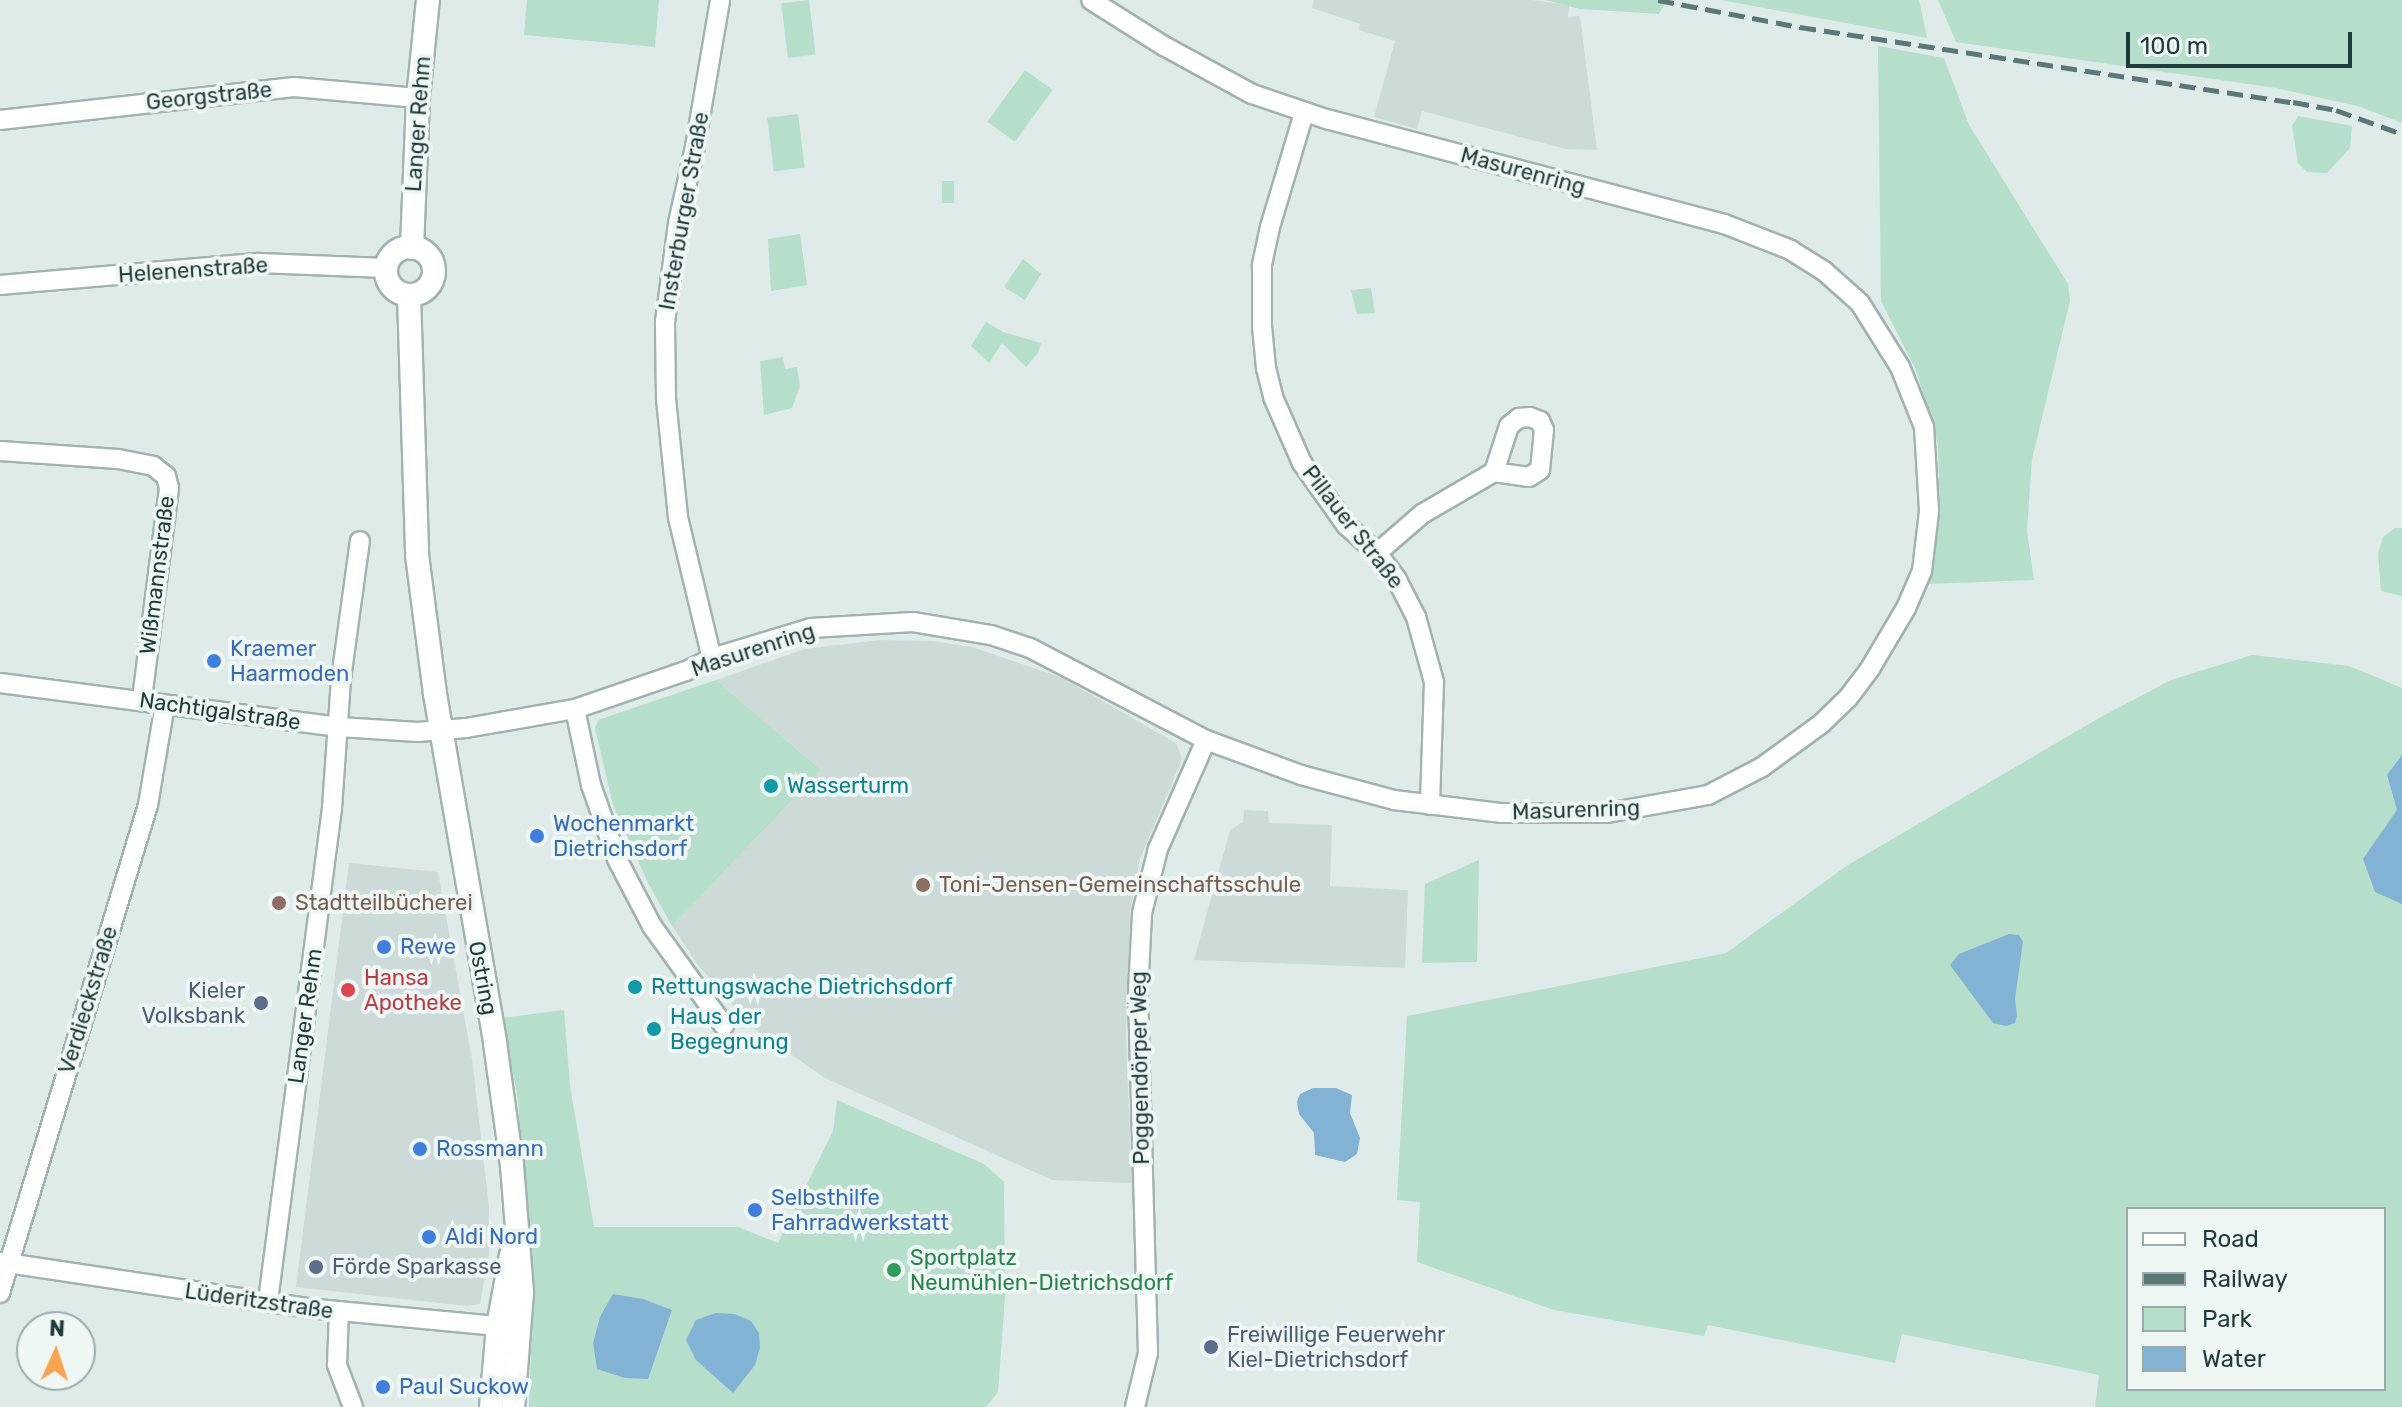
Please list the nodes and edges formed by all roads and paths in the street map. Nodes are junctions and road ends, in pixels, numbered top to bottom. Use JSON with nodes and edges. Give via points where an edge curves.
{"nodes":[{"id":1,"x":428,"y":0,"type":"edge"},
{"id":2,"x":720,"y":0,"type":"edge"},
{"id":3,"x":1091,"y":0,"type":"edge"},
{"id":4,"x":418,"y":98,"type":"junction"},
{"id":5,"x":1304,"y":113,"type":"junction"},
{"id":6,"x":0,"y":120,"type":"edge"},
{"id":7,"x":412,"y":248,"type":"junction"},
{"id":8,"x":386,"y":268,"type":"junction"},
{"id":9,"x":0,"y":285,"type":"edge"},
{"id":10,"x":409,"y":295,"type":"junction"},
{"id":11,"x":0,"y":451,"type":"edge"},
{"id":12,"x":1494,"y":472,"type":"dead end"},
{"id":13,"x":360,"y":541,"type":"dead end"},
{"id":14,"x":1377,"y":553,"type":"junction"},
{"id":15,"x":712,"y":659,"type":"junction"},
{"id":16,"x":0,"y":683,"type":"edge"},
{"id":17,"x":142,"y":700,"type":"junction"},
{"id":18,"x":165,"y":705,"type":"junction"},
{"id":19,"x":575,"y":709,"type":"junction"},
{"id":20,"x":339,"y":727,"type":"junction"},
{"id":21,"x":440,"y":730,"type":"junction"},
{"id":22,"x":1206,"y":740,"type":"junction"},
{"id":23,"x":1430,"y":805,"type":"junction"},
{"id":24,"x":724,"y":1026,"type":"dead end"},
{"id":25,"x":5,"y":1264,"type":"edge"},
{"id":26,"x":0,"y":1293,"type":"edge"},
{"id":27,"x":268,"y":1301,"type":"junction"},
{"id":28,"x":339,"y":1311,"type":"junction"},
{"id":29,"x":509,"y":1327,"type":"junction"},
{"id":30,"x":1139,"y":1406,"type":"edge"},
{"id":31,"x":353,"y":1407,"type":"edge"},
{"id":32,"x":491,"y":1407,"type":"edge"},
{"id":33,"x":513,"y":1407,"type":"edge"}],
"edges":[{"from":1,"to":4,"type":"street","name":"Langer Rehm"},
{"from":2,"to":15,"type":"street","name":"Insterburger Straße","via":[[665,322],[666,398],[678,517]]},
{"from":3,"to":5,"type":"street","name":"Masurenring","via":[[1220,78]]},
{"from":4,"to":6,"type":"street","name":"Georgstraße","via":[[294,87]]},
{"from":4,"to":7,"type":"street","name":"Langer Rehm"},
{"from":5,"to":14,"type":"street","name":"Pillauer Straße","via":[[1262,266],[1266,368],[1302,463],[1346,525]]},
{"from":5,"to":23,"type":"street","name":"Masurenring","via":[[1724,224],[1791,250],[1860,303],[1900,367],[1924,427],[1929,511],[1922,571],[1871,667],[1821,724],[1726,786],[1656,807],[1607,813],[1502,813]]},
{"from":7,"to":8,"type":"street","via":[[398,251]]},
{"from":7,"to":10,"type":"street","via":[[425,253],[434,273],[428,286]]},
{"from":8,"to":9,"type":"street","name":"Helenenstraße","via":[[259,263]]},
{"from":8,"to":10,"type":"street","via":[[389,283]]},
{"from":10,"to":21,"type":"street","via":[[417,555]]},
{"from":11,"to":17,"type":"street","name":"Wißmannstraße","via":[[118,459],[153,466],[166,476],[169,488]]},
{"from":12,"to":14,"type":"street","via":[[1422,514]]},
{"from":13,"to":20,"type":"street","name":"Langer Rehm"},
{"from":14,"to":23,"type":"street","name":"Pillauer Straße","via":[[1404,592],[1428,649],[1435,718]]},
{"from":15,"to":19,"type":"street","name":"Masurenring"},
{"from":15,"to":22,"type":"street","name":"Masurenring","via":[[811,628],[874,622],[951,627],[1004,639],[1065,663]]},
{"from":16,"to":17,"type":"street","name":"Nachtigalstraße"},
{"from":17,"to":18,"type":"street","name":"Nachtigalstraße"},
{"from":18,"to":20,"type":"street","name":"Nachtigalstraße"},
{"from":18,"to":25,"type":"street","name":"Verdieckstraße","via":[[148,805]]},
{"from":19,"to":21,"type":"street","name":"Masurenring"},
{"from":19,"to":24,"type":"street","via":[[591,785],[617,859],[652,926]]},
{"from":20,"to":21,"type":"street","name":"Nachtigalstraße"},
{"from":20,"to":27,"type":"street","name":"Langer Rehm"},
{"from":21,"to":29,"type":"street","name":"Ostring","via":[[500,1073],[522,1293]]},
{"from":22,"to":23,"type":"street","name":"Masurenring","via":[[1345,789]]},
{"from":22,"to":30,"type":"street","name":"Poggendörper Weg","via":[[1158,849],[1142,913],[1138,993],[1148,1353]]},
{"from":25,"to":26,"type":"street","name":"Verdieckstraße"},
{"from":25,"to":27,"type":"street","name":"Lüderitzstraße"},
{"from":27,"to":28,"type":"street","name":"Lüderitzstraße"},
{"from":28,"to":29,"type":"street","name":"Lüderitzstraße"},
{"from":28,"to":31,"type":"street","via":[[337,1365]]},
{"from":29,"to":32,"type":"street","name":"Ostring"},
{"from":29,"to":33,"type":"street","name":"Ostring"}]}
